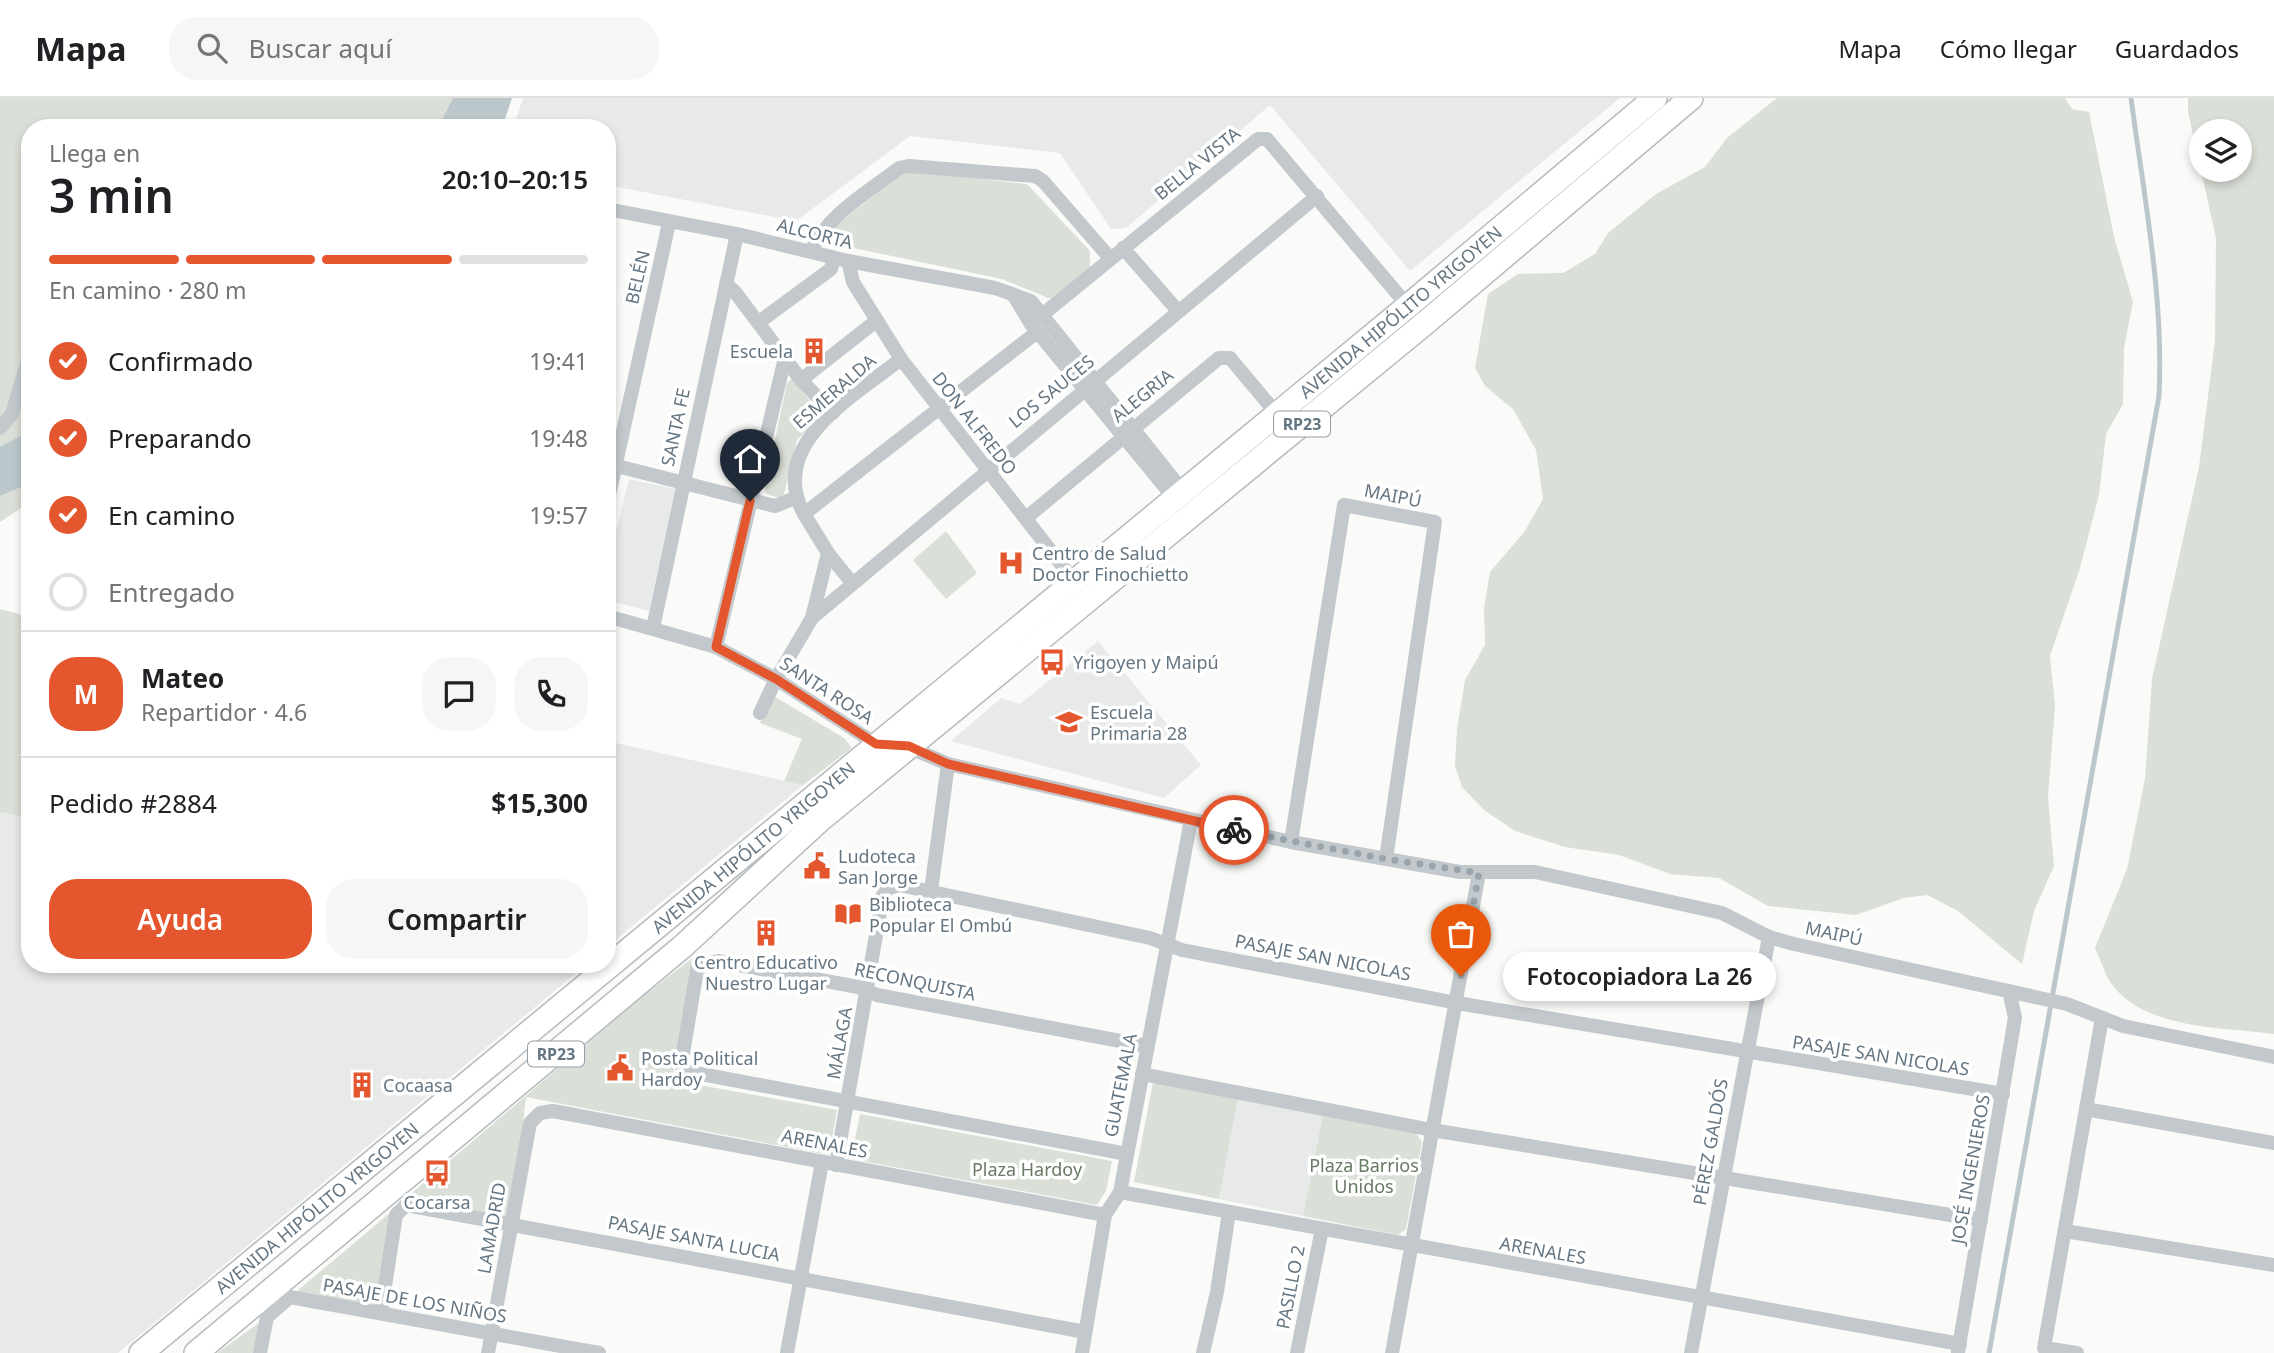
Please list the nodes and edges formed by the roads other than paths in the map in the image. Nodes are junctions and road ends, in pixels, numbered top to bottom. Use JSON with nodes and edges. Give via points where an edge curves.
{"nodes":[{"id":1,"x":1655,"y":98,"type":"edge"},
{"id":2,"x":1691,"y":98,"type":"edge"},
{"id":3,"x":1317,"y":196,"type":"junction"},
{"id":4,"x":616,"y":211,"type":"edge"},
{"id":5,"x":669,"y":223,"type":"junction"},
{"id":6,"x":737,"y":234,"type":"junction"},
{"id":7,"x":1123,"y":248,"type":"junction"},
{"id":8,"x":810,"y":251,"type":"junction"},
{"id":9,"x":1110,"y":258,"type":"junction"},
{"id":10,"x":841,"y":260,"type":"junction"},
{"id":11,"x":726,"y":285,"type":"junction"},
{"id":12,"x":1408,"y":306,"type":"junction"},
{"id":13,"x":1178,"y":312,"type":"junction"},
{"id":14,"x":876,"y":321,"type":"junction"},
{"id":15,"x":759,"y":322,"type":"junction"},
{"id":16,"x":1424,"y":324,"type":"junction"},
{"id":17,"x":1038,"y":325,"type":"junction"},
{"id":18,"x":785,"y":358,"type":"junction"},
{"id":19,"x":901,"y":359,"type":"junction"},
{"id":20,"x":802,"y":380,"type":"junction"},
{"id":21,"x":21,"y":384,"type":"edge"},
{"id":22,"x":1090,"y":385,"type":"junction"},
{"id":23,"x":938,"y":409,"type":"junction"},
{"id":24,"x":833,"y":413,"type":"junction"},
{"id":25,"x":1277,"y":414,"type":"junction"},
{"id":26,"x":0,"y":428,"type":"edge"},
{"id":27,"x":1128,"y":432,"type":"junction"},
{"id":28,"x":616,"y":444,"type":"edge"},
{"id":29,"x":616,"y":466,"type":"edge"},
{"id":30,"x":988,"y":469,"type":"junction"},
{"id":31,"x":683,"y":484,"type":"junction"},
{"id":32,"x":1178,"y":494,"type":"junction"},
{"id":33,"x":795,"y":498,"type":"junction"},
{"id":34,"x":750,"y":501,"type":"junction"},
{"id":35,"x":804,"y":514,"type":"junction"},
{"id":36,"x":1026,"y":518,"type":"junction"},
{"id":37,"x":828,"y":553,"type":"junction"},
{"id":38,"x":852,"y":583,"type":"junction"},
{"id":39,"x":1082,"y":590,"type":"junction"},
{"id":40,"x":616,"y":618,"type":"edge"},
{"id":41,"x":812,"y":618,"type":"junction"},
{"id":42,"x":653,"y":628,"type":"junction"},
{"id":43,"x":716,"y":647,"type":"junction"},
{"id":44,"x":776,"y":679,"type":"junction"},
{"id":45,"x":760,"y":713,"type":"dead end"},
{"id":46,"x":876,"y":744,"type":"junction"},
{"id":47,"x":909,"y":746,"type":"junction"},
{"id":48,"x":948,"y":764,"type":"junction"},
{"id":49,"x":1191,"y":820,"type":"junction"},
{"id":50,"x":1291,"y":842,"type":"junction"},
{"id":51,"x":1386,"y":859,"type":"junction"},
{"id":52,"x":1479,"y":873,"type":"junction"},
{"id":53,"x":889,"y":888,"type":"joint"},
{"id":54,"x":931,"y":891,"type":"junction"},
{"id":55,"x":1769,"y":937,"type":"junction"},
{"id":56,"x":641,"y":942,"type":"junction"},
{"id":57,"x":1166,"y":944,"type":"junction"},
{"id":58,"x":616,"y":963,"type":"edge"},
{"id":59,"x":660,"y":966,"type":"junction"},
{"id":60,"x":603,"y":973,"type":"edge"},
{"id":61,"x":2009,"y":991,"type":"junction"},
{"id":62,"x":868,"y":992,"type":"junction"},
{"id":63,"x":1457,"y":1003,"type":"junction"},
{"id":64,"x":2102,"y":1018,"type":"junction"},
{"id":65,"x":1147,"y":1046,"type":"junction"},
{"id":66,"x":1745,"y":1053,"type":"junction"},
{"id":67,"x":2274,"y":1057,"type":"edge"},
{"id":68,"x":1142,"y":1074,"type":"junction"},
{"id":69,"x":2003,"y":1094,"type":"junction"},
{"id":70,"x":847,"y":1103,"type":"junction"},
{"id":71,"x":2086,"y":1109,"type":"junction"},
{"id":72,"x":540,"y":1113,"type":"joint"},
{"id":73,"x":1432,"y":1130,"type":"junction"},
{"id":74,"x":2274,"y":1143,"type":"edge"},
{"id":75,"x":1127,"y":1154,"type":"junction"},
{"id":76,"x":829,"y":1164,"type":"junction"},
{"id":77,"x":359,"y":1175,"type":"junction"},
{"id":78,"x":1724,"y":1175,"type":"junction"},
{"id":79,"x":1120,"y":1192,"type":"junction"},
{"id":80,"x":380,"y":1200,"type":"junction"},
{"id":81,"x":1229,"y":1212,"type":"junction"},
{"id":82,"x":1105,"y":1215,"type":"junction"},
{"id":83,"x":1981,"y":1220,"type":"junction"},
{"id":84,"x":512,"y":1224,"type":"junction"},
{"id":85,"x":1322,"y":1229,"type":"junction"},
{"id":86,"x":2065,"y":1231,"type":"junction"},
{"id":87,"x":1410,"y":1246,"type":"junction"},
{"id":88,"x":2274,"y":1265,"type":"edge"},
{"id":89,"x":800,"y":1278,"type":"junction"},
{"id":90,"x":1701,"y":1299,"type":"junction"},
{"id":91,"x":381,"y":1312,"type":"junction"},
{"id":92,"x":492,"y":1332,"type":"junction"},
{"id":93,"x":1085,"y":1332,"type":"junction"},
{"id":94,"x":1959,"y":1349,"type":"edge"},
{"id":95,"x":141,"y":1353,"type":"edge"},
{"id":96,"x":196,"y":1353,"type":"edge"},
{"id":97,"x":260,"y":1353,"type":"edge"},
{"id":98,"x":488,"y":1353,"type":"edge"},
{"id":99,"x":599,"y":1353,"type":"edge"},
{"id":100,"x":786,"y":1353,"type":"edge"},
{"id":101,"x":1082,"y":1353,"type":"edge"},
{"id":102,"x":1203,"y":1353,"type":"edge"},
{"id":103,"x":1297,"y":1353,"type":"edge"},
{"id":104,"x":1392,"y":1353,"type":"edge"},
{"id":105,"x":1691,"y":1353,"type":"edge"},
{"id":106,"x":2077,"y":1353,"type":"edge"}],
"edges":[{"from":1,"to":12,"type":"main road","name":"AVENIDA HIPÓLITO YRIGOYEN","number":"RP23"},
{"from":2,"to":16,"type":"main road","name":"AVENIDA HIPÓLITO YRIGOYEN","number":"RP23"},
{"from":3,"to":7,"type":"street","name":"BELLA VISTA","via":[[1267,139],[1258,139]]},
{"from":3,"to":12,"type":"street","name":"BELLA VISTA"},
{"from":3,"to":13,"type":"street","name":"LOS SAUCES"},
{"from":4,"to":5,"type":"street","name":"ALCORTA"},
{"from":5,"to":6,"type":"street","name":"ALCORTA"},
{"from":5,"to":28,"type":"street","name":"BELÉN"},
{"from":6,"to":8,"type":"street","name":"ALCORTA"},
{"from":6,"to":11,"type":"street","name":"SANTA FE"},
{"from":7,"to":9,"type":"street","name":"BELLA VISTA"},
{"from":7,"to":13,"type":"street"},
{"from":8,"to":9,"type":"street","via":[[824,226],[899,168],[909,166],[1035,176]]},
{"from":8,"to":10,"type":"street","name":"ALCORTA"},
{"from":9,"to":17,"type":"street","name":"BELLA VISTA"},
{"from":10,"to":14,"type":"street","name":"DON ALFREDO"},
{"from":10,"to":15,"type":"street"},
{"from":10,"to":17,"type":"street","name":"ALCORTA","via":[[995,288],[1031,301]]},
{"from":11,"to":15,"type":"street"},
{"from":11,"to":31,"type":"street","name":"SANTA FE"},
{"from":12,"to":16,"type":"street","name":"BELLA VISTA"},
{"from":12,"to":25,"type":"main road","name":"AVENIDA HIPÓLITO YRIGOYEN","number":"RP23"},
{"from":13,"to":22,"type":"street","name":"LOS SAUCES"},
{"from":14,"to":19,"type":"street","name":"DON ALFREDO"},
{"from":14,"to":20,"type":"street"},
{"from":15,"to":18,"type":"street"},
{"from":16,"to":39,"type":"main road","name":"AVENIDA HIPÓLITO YRIGOYEN","number":"RP23"},
{"from":17,"to":22,"type":"street","name":"ALCORTA"},
{"from":17,"to":23,"type":"street","name":"BELLA VISTA","via":[[1032,336]]},
{"from":18,"to":20,"type":"street"},
{"from":18,"to":34,"type":"street"},
{"from":19,"to":23,"type":"street","name":"DON ALFREDO"},
{"from":19,"to":24,"type":"street","name":"ESMERALDA"},
{"from":20,"to":24,"type":"street"},
{"from":21,"to":26,"type":"street","via":[[12,414]]},
{"from":22,"to":27,"type":"street","name":"ALCORTA"},
{"from":22,"to":30,"type":"street","name":"LOS SAUCES"},
{"from":23,"to":30,"type":"street","name":"DON ALFREDO"},
{"from":23,"to":35,"type":"street","name":"BELLA VISTA"},
{"from":24,"to":33,"type":"street","name":"ESMERALDA","via":[[802,445],[793,485]]},
{"from":25,"to":27,"type":"street","name":"ALEGRIA","via":[[1224,356]]},
{"from":25,"to":32,"type":"main road","name":"AVENIDA HIPÓLITO YRIGOYEN","number":"RP23"},
{"from":27,"to":32,"type":"street","name":"ALCORTA"},
{"from":27,"to":36,"type":"street","name":"ALEGRIA"},
{"from":29,"to":31,"type":"street"},
{"from":30,"to":36,"type":"street","name":"DON ALFREDO"},
{"from":30,"to":38,"type":"street","name":"LOS SAUCES"},
{"from":31,"to":34,"type":"street"},
{"from":31,"to":42,"type":"street","name":"SANTA FE"},
{"from":32,"to":39,"type":"main road","name":"AVENIDA HIPÓLITO YRIGOYEN","number":"RP23"},
{"from":33,"to":34,"type":"street","via":[[775,506]]},
{"from":33,"to":35,"type":"street"},
{"from":34,"to":43,"type":"street"},
{"from":35,"to":37,"type":"street"},
{"from":36,"to":39,"type":"street","name":"DON ALFREDO"},
{"from":37,"to":38,"type":"street"},
{"from":37,"to":41,"type":"street","name":"LOS SAUCES"},
{"from":38,"to":41,"type":"street","name":"LOS SAUCES"},
{"from":39,"to":46,"type":"main road","name":"AVENIDA HIPÓLITO YRIGOYEN","number":"RP23"},
{"from":39,"to":47,"type":"main road","name":"AVENIDA HIPÓLITO YRIGOYEN","number":"RP23"},
{"from":40,"to":42,"type":"street","name":"SANTA ROSA"},
{"from":41,"to":44,"type":"street","name":"LOS SAUCES"},
{"from":42,"to":43,"type":"street","name":"SANTA ROSA"},
{"from":43,"to":44,"type":"street","name":"SANTA ROSA"},
{"from":44,"to":45,"type":"street","name":"LOS SAUCES"},
{"from":44,"to":46,"type":"street","name":"SANTA ROSA"},
{"from":46,"to":47,"type":"street","name":"SANTA ROSA"},
{"from":46,"to":56,"type":"main road","name":"AVENIDA HIPÓLITO YRIGOYEN","number":"RP23"},
{"from":47,"to":48,"type":"street","name":"MAIPÚ"},
{"from":47,"to":59,"type":"main road","name":"AVENIDA HIPÓLITO YRIGOYEN","number":"RP23","via":[[783,852]]},
{"from":48,"to":49,"type":"street","name":"MAIPÚ"},
{"from":48,"to":54,"type":"street"},
{"from":49,"to":50,"type":"street","name":"MAIPÚ"},
{"from":49,"to":57,"type":"street","name":"GUATEMALA"},
{"from":50,"to":51,"type":"street","name":"MAIPÚ"},
{"from":50,"to":51,"type":"street","name":"MAIPÚ","via":[[1344,505],[1435,522]]},
{"from":51,"to":52,"type":"street","name":"MAIPÚ"},
{"from":52,"to":55,"type":"street","name":"MAIPÚ","via":[[1535,872],[1576,881],[1722,914]]},
{"from":52,"to":63,"type":"street"},
{"from":53,"to":54,"type":"street","name":"PASAJE SAN NICOLAS","via":[[899,885]]},
{"from":53,"to":62,"type":"street","name":"MÁLAGA","via":[[883,895]]},
{"from":54,"to":57,"type":"street","name":"PASAJE SAN NICOLAS"},
{"from":55,"to":61,"type":"street","name":"MAIPÚ"},
{"from":55,"to":66,"type":"street","name":"PÉREZ GALDÓS"},
{"from":56,"to":58,"type":"main road","name":"AVENIDA HIPÓLITO YRIGOYEN","number":"RP23"},
{"from":56,"to":59,"type":"main road"},
{"from":57,"to":63,"type":"street","name":"PASAJE SAN NICOLAS"},
{"from":57,"to":65,"type":"street","name":"GUATEMALA"},
{"from":59,"to":80,"type":"main road","name":"AVENIDA HIPÓLITO YRIGOYEN","number":"RP23"},
{"from":60,"to":77,"type":"main road","name":"AVENIDA HIPÓLITO YRIGOYEN","number":"RP23"},
{"from":61,"to":64,"type":"street","name":"MAIPÚ","via":[[2067,1004]]},
{"from":61,"to":69,"type":"street","name":"JOSÉ INGENIEROS","via":[[2014,1017]]},
{"from":62,"to":65,"type":"street","name":"RECONQUISTA"},
{"from":62,"to":70,"type":"street","name":"MÁLAGA"},
{"from":62,"to":70,"type":"street","name":"RECONQUISTA","via":[[718,961],[697,970],[681,1065],[685,1071]]},
{"from":63,"to":66,"type":"street","name":"PASAJE SAN NICOLAS"},
{"from":63,"to":73,"type":"street"},
{"from":64,"to":67,"type":"street","name":"MAIPÚ","via":[[2123,1027]]},
{"from":64,"to":71,"type":"street"},
{"from":65,"to":68,"type":"street","name":"GUATEMALA"},
{"from":66,"to":69,"type":"street","name":"PASAJE SAN NICOLAS"},
{"from":66,"to":78,"type":"street","name":"PÉREZ GALDÓS"},
{"from":68,"to":73,"type":"street"},
{"from":68,"to":75,"type":"street","name":"GUATEMALA"},
{"from":69,"to":83,"type":"street","name":"JOSÉ INGENIEROS"},
{"from":70,"to":75,"type":"street"},
{"from":70,"to":76,"type":"street","name":"MÁLAGA"},
{"from":71,"to":74,"type":"street"},
{"from":71,"to":86,"type":"street"},
{"from":72,"to":76,"type":"street","name":"ARENALES","via":[[553,1111]]},
{"from":72,"to":84,"type":"street","name":"LAMADRID","via":[[530,1123]]},
{"from":73,"to":78,"type":"street"},
{"from":73,"to":87,"type":"street"},
{"from":75,"to":79,"type":"street","name":"GUATEMALA"},
{"from":76,"to":82,"type":"street","name":"ARENALES"},
{"from":76,"to":89,"type":"street","name":"MÁLAGA"},
{"from":77,"to":80,"type":"main road"},
{"from":77,"to":95,"type":"main road","name":"AVENIDA HIPÓLITO YRIGOYEN","number":"RP23"},
{"from":78,"to":83,"type":"street"},
{"from":78,"to":90,"type":"street","name":"PÉREZ GALDÓS"},
{"from":79,"to":81,"type":"street","name":"ARENALES"},
{"from":79,"to":82,"type":"street","name":"GUATEMALA"},
{"from":80,"to":96,"type":"main road","name":"AVENIDA HIPÓLITO YRIGOYEN","number":"RP23"},
{"from":81,"to":85,"type":"street","name":"ARENALES"},
{"from":81,"to":102,"type":"street"},
{"from":82,"to":93,"type":"street","name":"GUATEMALA"},
{"from":83,"to":94,"type":"street","name":"JOSÉ INGENIEROS"},
{"from":84,"to":89,"type":"street","name":"PASAJE SANTA LUCIA"},
{"from":84,"to":91,"type":"street","name":"PASAJE SANTA LUCIA","via":[[415,1205],[400,1208]]},
{"from":84,"to":92,"type":"street","name":"LAMADRID"},
{"from":85,"to":87,"type":"street","name":"ARENALES"},
{"from":85,"to":103,"type":"street","name":"PASILLO 2"},
{"from":86,"to":88,"type":"street"},
{"from":86,"to":106,"type":"street","via":[[2044,1348]]},
{"from":87,"to":90,"type":"street","name":"ARENALES"},
{"from":87,"to":104,"type":"street"},
{"from":89,"to":93,"type":"street","name":"PASAJE SANTA LUCIA"},
{"from":89,"to":100,"type":"street","name":"MÁLAGA"},
{"from":90,"to":94,"type":"street","name":"ARENALES"},
{"from":90,"to":105,"type":"street","name":"PÉREZ GALDÓS"},
{"from":91,"to":92,"type":"street","name":"PASAJE DE LOS NIÑOS"},
{"from":91,"to":97,"type":"street","name":"PASAJE DE LOS NIÑOS","via":[[290,1297],[267,1317]]},
{"from":92,"to":98,"type":"street","name":"LAMADRID"},
{"from":92,"to":99,"type":"street","name":"PASAJE DE LOS NIÑOS"},
{"from":93,"to":101,"type":"street","name":"GUATEMALA"}]}
